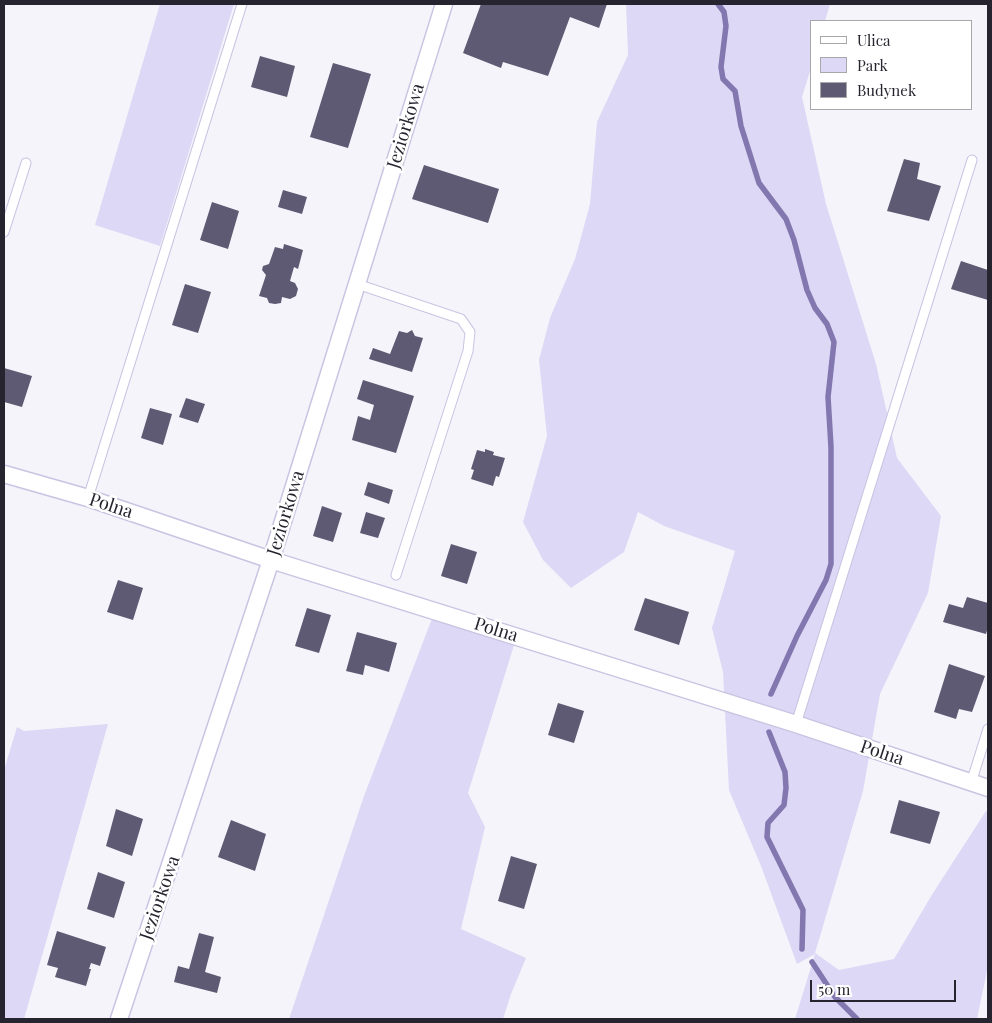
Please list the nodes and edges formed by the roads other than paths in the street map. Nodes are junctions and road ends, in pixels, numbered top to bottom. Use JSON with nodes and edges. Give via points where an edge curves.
{"nodes":[{"id":1,"x":242,"y":4,"type":"edge"},
{"id":2,"x":444,"y":4,"type":"edge"},
{"id":3,"x":972,"y":160,"type":"dead end"},
{"id":4,"x":26,"y":163,"type":"dead end"},
{"id":5,"x":4,"y":232,"type":"edge"},
{"id":6,"x":357,"y":284,"type":"junction"},
{"id":7,"x":4,"y":474,"type":"edge"},
{"id":8,"x":88,"y":498,"type":"junction"},
{"id":9,"x":271,"y":560,"type":"junction"},
{"id":10,"x":396,"y":576,"type":"dead end"},
{"id":11,"x":796,"y":724,"type":"junction"},
{"id":12,"x":988,"y":729,"type":"edge"},
{"id":13,"x":971,"y":782,"type":"junction"},
{"id":14,"x":988,"y":788,"type":"edge"},
{"id":15,"x":119,"y":1019,"type":"edge"}],
"edges":[{"from":1,"to":8,"type":"lane"},
{"from":2,"to":6,"type":"street","name":"Jeziorkowa"},
{"from":3,"to":11,"type":"lane"},
{"from":4,"to":5,"type":"lane"},
{"from":6,"to":9,"type":"street","name":"Jeziorkowa"},
{"from":6,"to":10,"type":"lane","via":[[461,319],[470,332],[468,351]]},
{"from":7,"to":8,"type":"street","name":"Polna"},
{"from":8,"to":9,"type":"street","name":"Polna"},
{"from":9,"to":11,"type":"street","name":"Polna"},
{"from":9,"to":15,"type":"street","name":"Jeziorkowa"},
{"from":11,"to":13,"type":"street","name":"Polna"},
{"from":12,"to":13,"type":"lane"},
{"from":13,"to":14,"type":"street","name":"Polna"}]}
